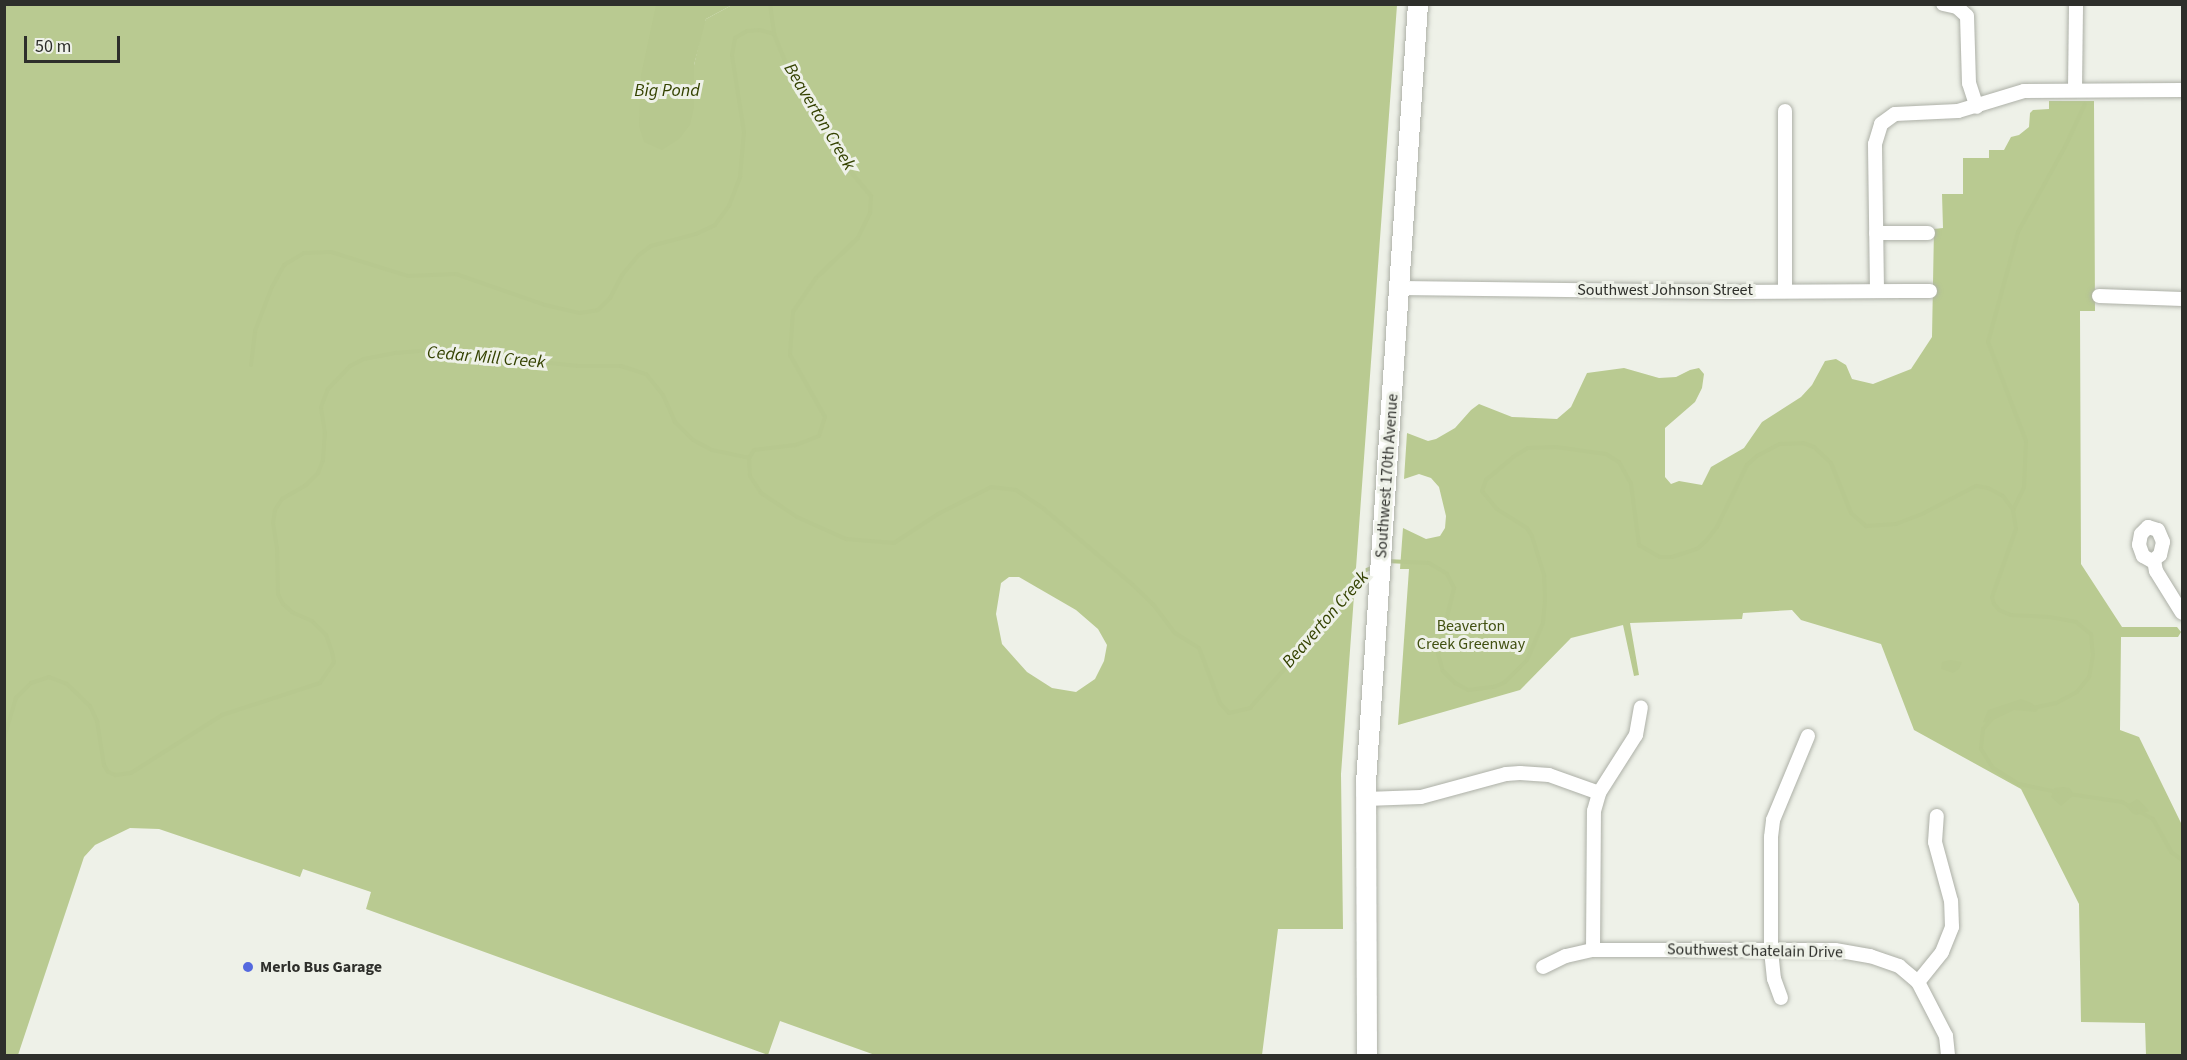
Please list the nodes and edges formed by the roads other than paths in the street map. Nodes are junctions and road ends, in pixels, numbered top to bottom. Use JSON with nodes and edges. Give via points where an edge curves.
{"nodes":[{"id":1,"x":1418,"y":4,"type":"edge"},
{"id":2,"x":1943,"y":4,"type":"edge"},
{"id":3,"x":2076,"y":4,"type":"edge"},
{"id":4,"x":2075,"y":89,"type":"junction"},
{"id":5,"x":2182,"y":90,"type":"edge"},
{"id":6,"x":1977,"y":107,"type":"junction"},
{"id":7,"x":1785,"y":111,"type":"dead end"},
{"id":8,"x":1876,"y":233,"type":"junction"},
{"id":9,"x":1928,"y":233,"type":"dead end"},
{"id":10,"x":1400,"y":288,"type":"junction"},
{"id":11,"x":1877,"y":290,"type":"junction"},
{"id":12,"x":1785,"y":291,"type":"junction"},
{"id":13,"x":1930,"y":291,"type":"dead end"},
{"id":14,"x":2099,"y":296,"type":"dead end"},
{"id":15,"x":2182,"y":299,"type":"edge"},
{"id":16,"x":2154,"y":560,"type":"dead end"},
{"id":17,"x":2182,"y":613,"type":"edge"},
{"id":18,"x":1641,"y":706,"type":"dead end"},
{"id":19,"x":1808,"y":736,"type":"dead end"},
{"id":20,"x":1599,"y":793,"type":"junction"},
{"id":21,"x":1365,"y":799,"type":"junction"},
{"id":22,"x":1937,"y":816,"type":"dead end"},
{"id":23,"x":1593,"y":950,"type":"junction"},
{"id":24,"x":1772,"y":951,"type":"junction"},
{"id":25,"x":1543,"y":967,"type":"dead end"},
{"id":26,"x":1918,"y":982,"type":"junction"},
{"id":27,"x":1781,"y":998,"type":"dead end"},
{"id":28,"x":1367,"y":1056,"type":"edge"},
{"id":29,"x":1948,"y":1056,"type":"edge"}],
"edges":[{"from":1,"to":10,"type":"main road","name":"Southwest 170th Avenue"},
{"from":2,"to":6,"type":"street","via":[[1963,11],[1968,22],[1969,83]]},
{"from":3,"to":4,"type":"street"},
{"from":4,"to":5,"type":"street"},
{"from":4,"to":6,"type":"street","via":[[2024,91]]},
{"from":6,"to":8,"type":"street","via":[[1895,114],[1881,124],[1875,144]]},
{"from":7,"to":12,"type":"street"},
{"from":8,"to":9,"type":"street"},
{"from":8,"to":11,"type":"street"},
{"from":10,"to":12,"type":"street","name":"Southwest Johnson Street"},
{"from":10,"to":21,"type":"main road","name":"Southwest 170th Avenue"},
{"from":11,"to":12,"type":"street","name":"Southwest Johnson Street"},
{"from":11,"to":13,"type":"street","name":"Southwest Johnson Street"},
{"from":14,"to":15,"type":"street"},
{"from":16,"to":17,"type":"street","via":[[2156,571]]},
{"from":18,"to":20,"type":"street","via":[[1636,735]]},
{"from":19,"to":24,"type":"street","via":[[1773,820]]},
{"from":20,"to":21,"type":"street","via":[[1549,775],[1520,772],[1421,797]]},
{"from":20,"to":23,"type":"street","via":[[1594,811]]},
{"from":21,"to":28,"type":"main road","name":"Southwest 170th Avenue"},
{"from":22,"to":26,"type":"street","via":[[1935,842],[1951,902],[1952,927],[1942,952]]},
{"from":23,"to":24,"type":"street","name":"Southwest Chatelain Drive"},
{"from":23,"to":25,"type":"street","name":"Southwest Chatelain Drive","via":[[1566,956]]},
{"from":24,"to":26,"type":"street","name":"Southwest Chatelain Drive","via":[[1835,950],[1869,956],[1899,966]]},
{"from":24,"to":27,"type":"street","via":[[1774,978]]},
{"from":26,"to":29,"type":"street","name":"Southwest Chatelain Drive","via":[[1946,1036]]}]}
